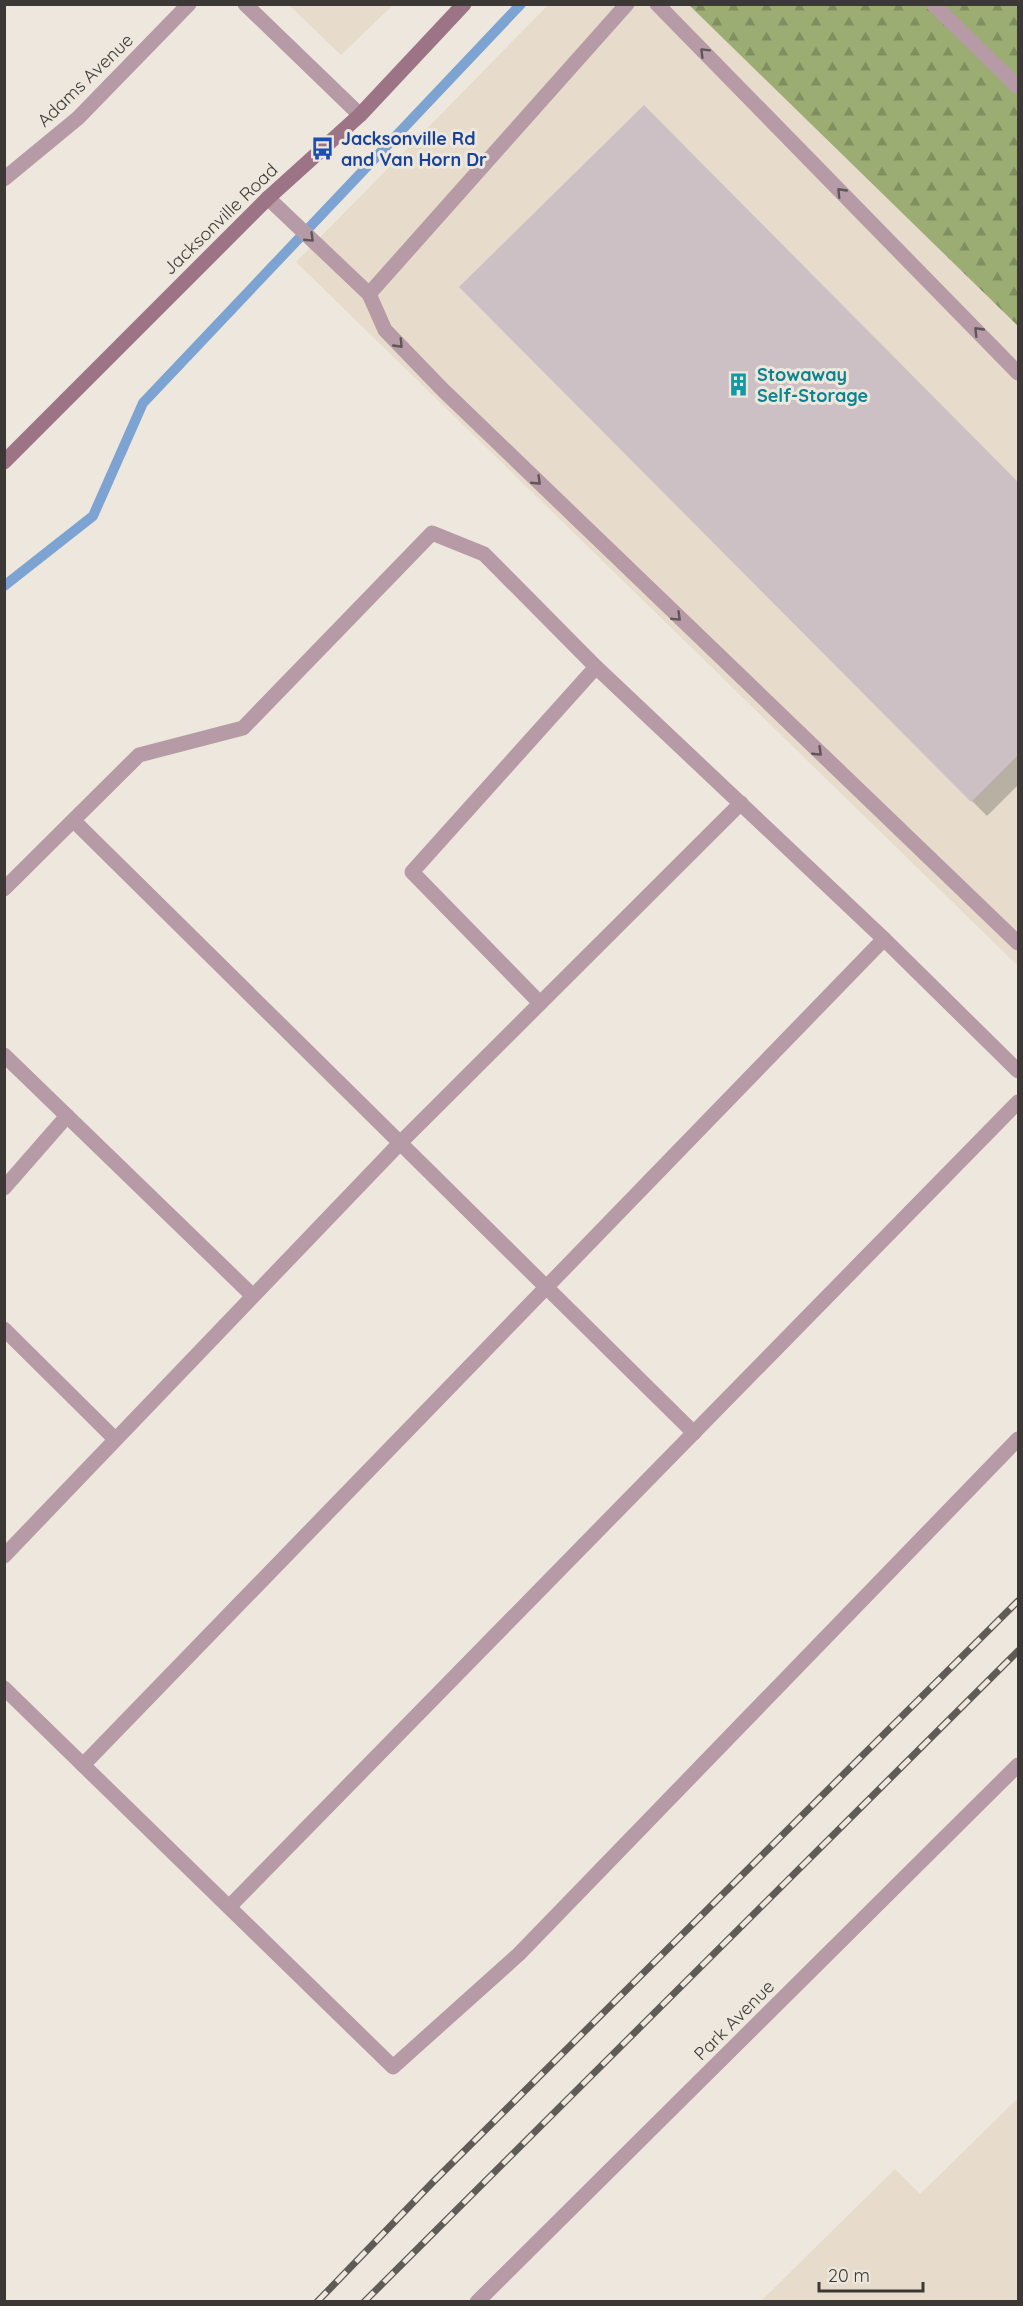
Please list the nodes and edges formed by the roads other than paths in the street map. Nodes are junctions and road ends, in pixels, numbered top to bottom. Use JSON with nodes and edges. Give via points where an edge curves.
{"nodes":[{"id":1,"x":189,"y":4,"type":"edge"},
{"id":2,"x":245,"y":4,"type":"edge"},
{"id":3,"x":464,"y":4,"type":"edge"},
{"id":4,"x":627,"y":4,"type":"edge"},
{"id":5,"x":657,"y":4,"type":"edge"},
{"id":6,"x":933,"y":4,"type":"edge"},
{"id":7,"x":1018,"y":87,"type":"edge"},
{"id":8,"x":360,"y":115,"type":"junction"},
{"id":9,"x":4,"y":179,"type":"edge"},
{"id":10,"x":268,"y":198,"type":"junction"},
{"id":11,"x":369,"y":294,"type":"junction"},
{"id":12,"x":1018,"y":373,"type":"edge"},
{"id":13,"x":4,"y":462,"type":"edge"},
{"id":14,"x":596,"y":667,"type":"junction"},
{"id":15,"x":741,"y":803,"type":"junction"},
{"id":16,"x":74,"y":821,"type":"junction"},
{"id":17,"x":4,"y":889,"type":"edge"},
{"id":18,"x":884,"y":939,"type":"junction"},
{"id":19,"x":1018,"y":943,"type":"edge"},
{"id":20,"x":540,"y":1003,"type":"junction"},
{"id":21,"x":4,"y":1055,"type":"edge"},
{"id":22,"x":1018,"y":1071,"type":"edge"},
{"id":23,"x":1018,"y":1102,"type":"edge"},
{"id":24,"x":67,"y":1116,"type":"junction"},
{"id":25,"x":400,"y":1143,"type":"junction"},
{"id":26,"x":4,"y":1188,"type":"edge"},
{"id":27,"x":546,"y":1287,"type":"junction"},
{"id":28,"x":252,"y":1295,"type":"junction"},
{"id":29,"x":4,"y":1329,"type":"edge"},
{"id":30,"x":694,"y":1433,"type":"junction"},
{"id":31,"x":115,"y":1439,"type":"junction"},
{"id":32,"x":1018,"y":1439,"type":"edge"},
{"id":33,"x":4,"y":1556,"type":"edge"},
{"id":34,"x":4,"y":1688,"type":"edge"},
{"id":35,"x":83,"y":1765,"type":"junction"},
{"id":36,"x":1018,"y":1765,"type":"edge"},
{"id":37,"x":229,"y":1907,"type":"junction"},
{"id":38,"x":477,"y":2301,"type":"edge"}],
"edges":[{"from":1,"to":9,"type":"street","name":"Adams Avenue","via":[[78,118]]},
{"from":2,"to":8,"type":"street"},
{"from":3,"to":8,"type":"main road","name":"Jacksonville Road"},
{"from":4,"to":11,"type":"street"},
{"from":12,"to":5,"type":"street","one_way":true},
{"from":6,"to":7,"type":"street"},
{"from":8,"to":10,"type":"main road","name":"Jacksonville Road"},
{"from":10,"to":11,"type":"street","one_way":true},
{"from":10,"to":13,"type":"main road","name":"Jacksonville Road"},
{"from":11,"to":19,"type":"street","one_way":true,"via":[[386,330],[443,390]]},
{"from":14,"to":15,"type":"street"},
{"from":14,"to":16,"type":"street","via":[[484,554],[432,533],[243,728],[139,755]]},
{"from":14,"to":20,"type":"street","via":[[412,873]]},
{"from":15,"to":18,"type":"street"},
{"from":15,"to":20,"type":"street"},
{"from":16,"to":17,"type":"street"},
{"from":16,"to":25,"type":"street"},
{"from":18,"to":22,"type":"street"},
{"from":18,"to":27,"type":"street"},
{"from":20,"to":25,"type":"street"},
{"from":21,"to":24,"type":"street"},
{"from":23,"to":30,"type":"street"},
{"from":24,"to":26,"type":"street"},
{"from":24,"to":28,"type":"street"},
{"from":25,"to":27,"type":"street"},
{"from":25,"to":28,"type":"street"},
{"from":27,"to":30,"type":"street"},
{"from":27,"to":35,"type":"street"},
{"from":28,"to":31,"type":"street"},
{"from":29,"to":31,"type":"street"},
{"from":30,"to":37,"type":"street"},
{"from":31,"to":33,"type":"street"},
{"from":32,"to":37,"type":"street","via":[[519,1954],[393,2067]]},
{"from":34,"to":35,"type":"street"},
{"from":35,"to":37,"type":"street"},
{"from":36,"to":38,"type":"street","name":"Park Avenue"}]}
